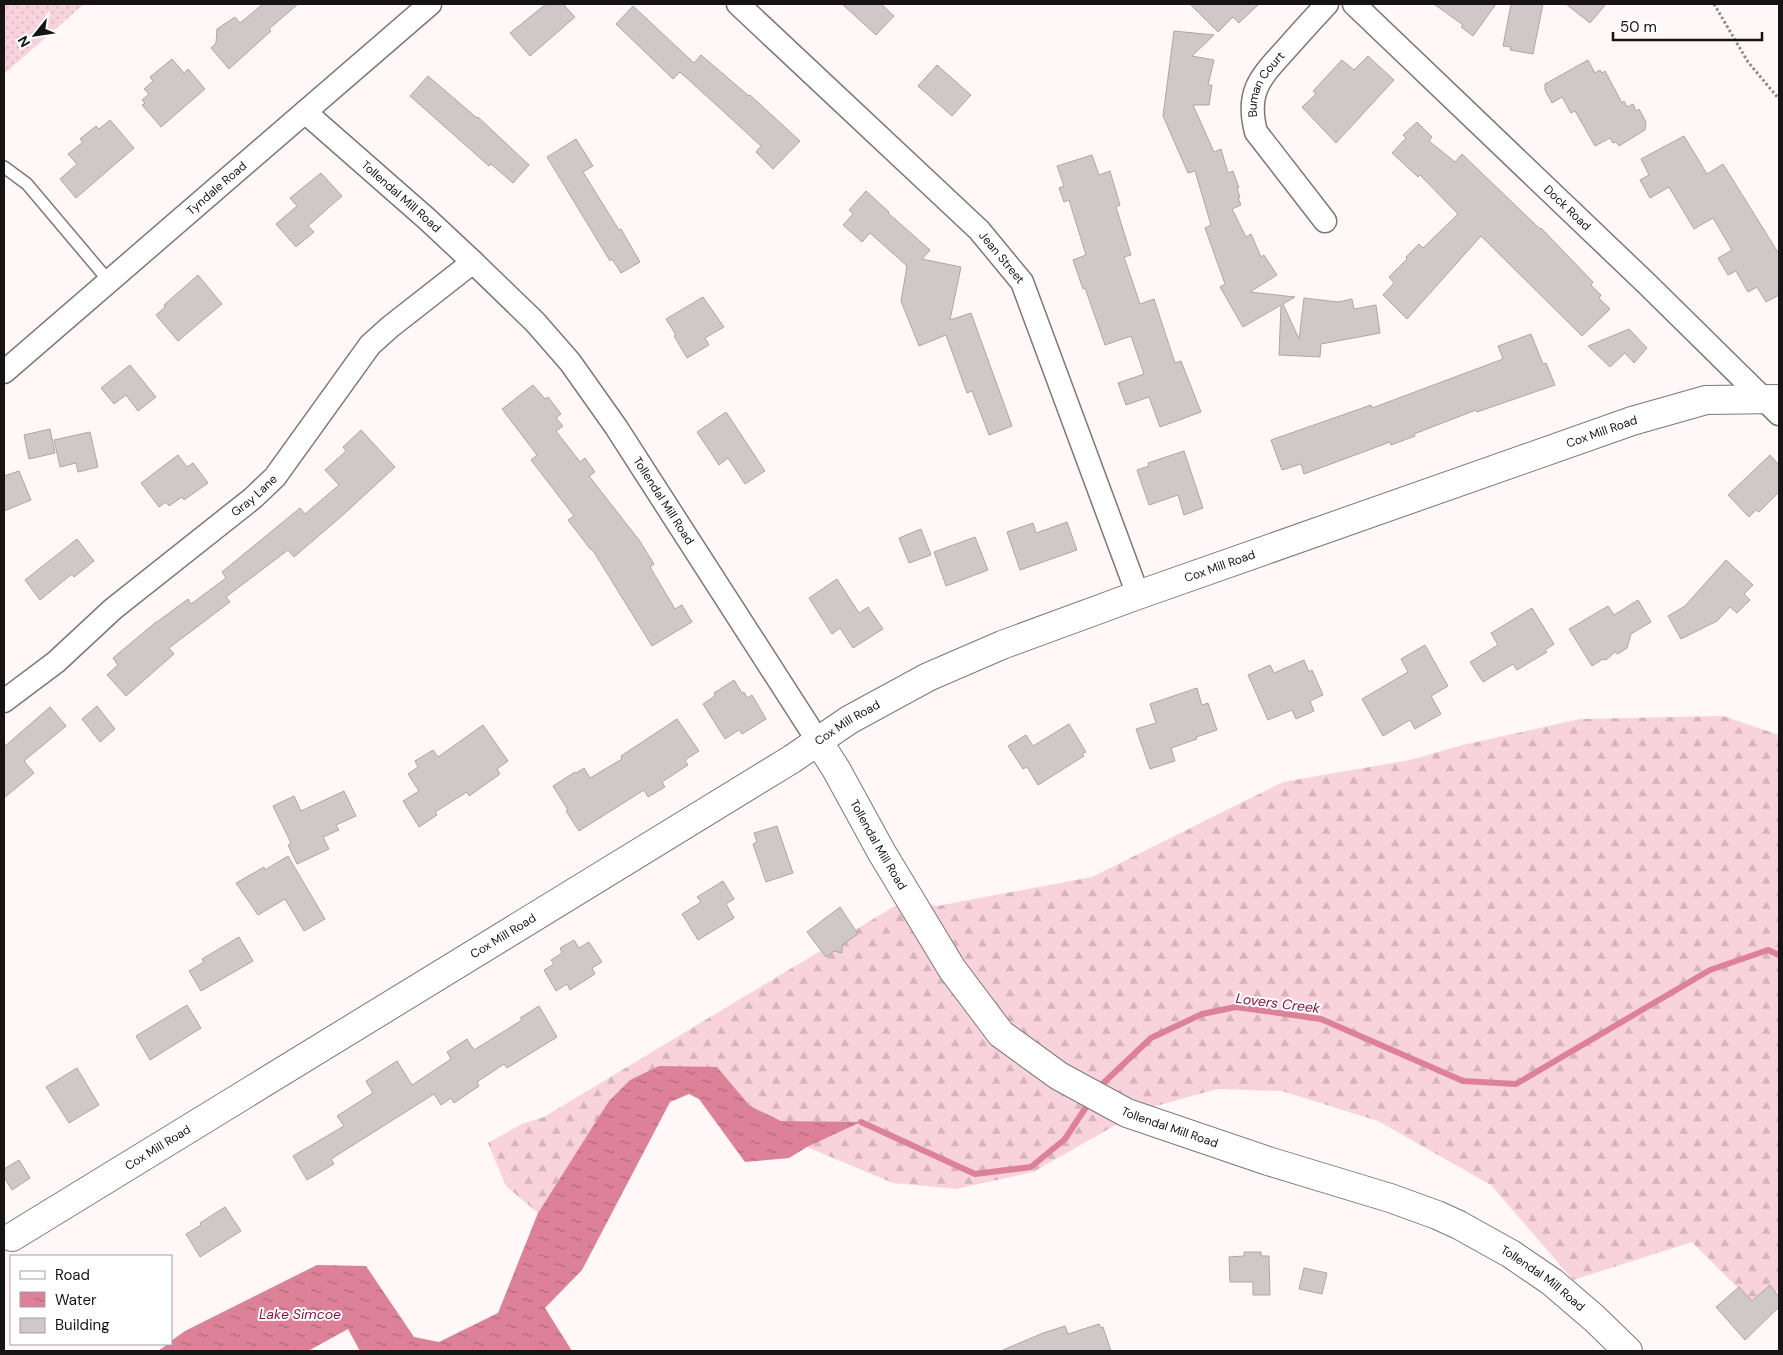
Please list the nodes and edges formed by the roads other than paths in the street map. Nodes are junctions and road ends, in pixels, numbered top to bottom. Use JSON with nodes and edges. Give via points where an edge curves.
{"nodes":[{"id":1,"x":430,"y":4,"type":"edge"},
{"id":2,"x":738,"y":4,"type":"edge"},
{"id":3,"x":1327,"y":4,"type":"edge"},
{"id":4,"x":1354,"y":4,"type":"edge"},
{"id":5,"x":305,"y":112,"type":"junction"},
{"id":6,"x":4,"y":167,"type":"edge"},
{"id":7,"x":1325,"y":221,"type":"dead end"},
{"id":8,"x":473,"y":262,"type":"junction"},
{"id":9,"x":108,"y":280,"type":"junction"},
{"id":10,"x":4,"y":372,"type":"edge"},
{"id":11,"x":1774,"y":404,"type":"edge"},
{"id":12,"x":1138,"y":595,"type":"junction"},
{"id":13,"x":4,"y":701,"type":"edge"},
{"id":14,"x":818,"y":740,"type":"junction"},
{"id":15,"x":7,"y":1234,"type":"edge"},
{"id":16,"x":1628,"y":1351,"type":"edge"}],
"edges":[{"from":1,"to":5,"type":"street","name":"Tyndale Road"},
{"from":2,"to":12,"type":"street","name":"Jean Street","via":[[980,230],[1022,282]]},
{"from":3,"to":7,"type":"street","name":"Buman Court","via":[[1262,75],[1252,104],[1256,132]]},
{"from":4,"to":11,"type":"street","name":"Dock Road"},
{"from":5,"to":8,"type":"street","name":"Tollendal Mill Road"},
{"from":5,"to":9,"type":"street","name":"Tyndale Road"},
{"from":6,"to":9,"type":"lane","via":[[27,184]]},
{"from":8,"to":13,"type":"street","name":"Gray Lane","via":[[370,345],[275,477],[253,498],[113,608],[56,662]]},
{"from":8,"to":14,"type":"street","name":"Tollendal Mill Road","via":[[535,322],[570,362],[616,427]]},
{"from":9,"to":10,"type":"street","name":"Tyndale Road"},
{"from":11,"to":12,"type":"street","name":"Cox Mill Road","via":[[1706,400],[1632,421]]},
{"from":12,"to":14,"type":"street","name":"Cox Mill Road","via":[[928,677]]},
{"from":14,"to":15,"type":"street","name":"Cox Mill Road","via":[[498,940]]},
{"from":14,"to":16,"type":"street","name":"Tollendal Mill Road","via":[[952,969],[1001,1034],[1059,1076],[1127,1113],[1390,1198],[1459,1225],[1552,1282]]}]}
